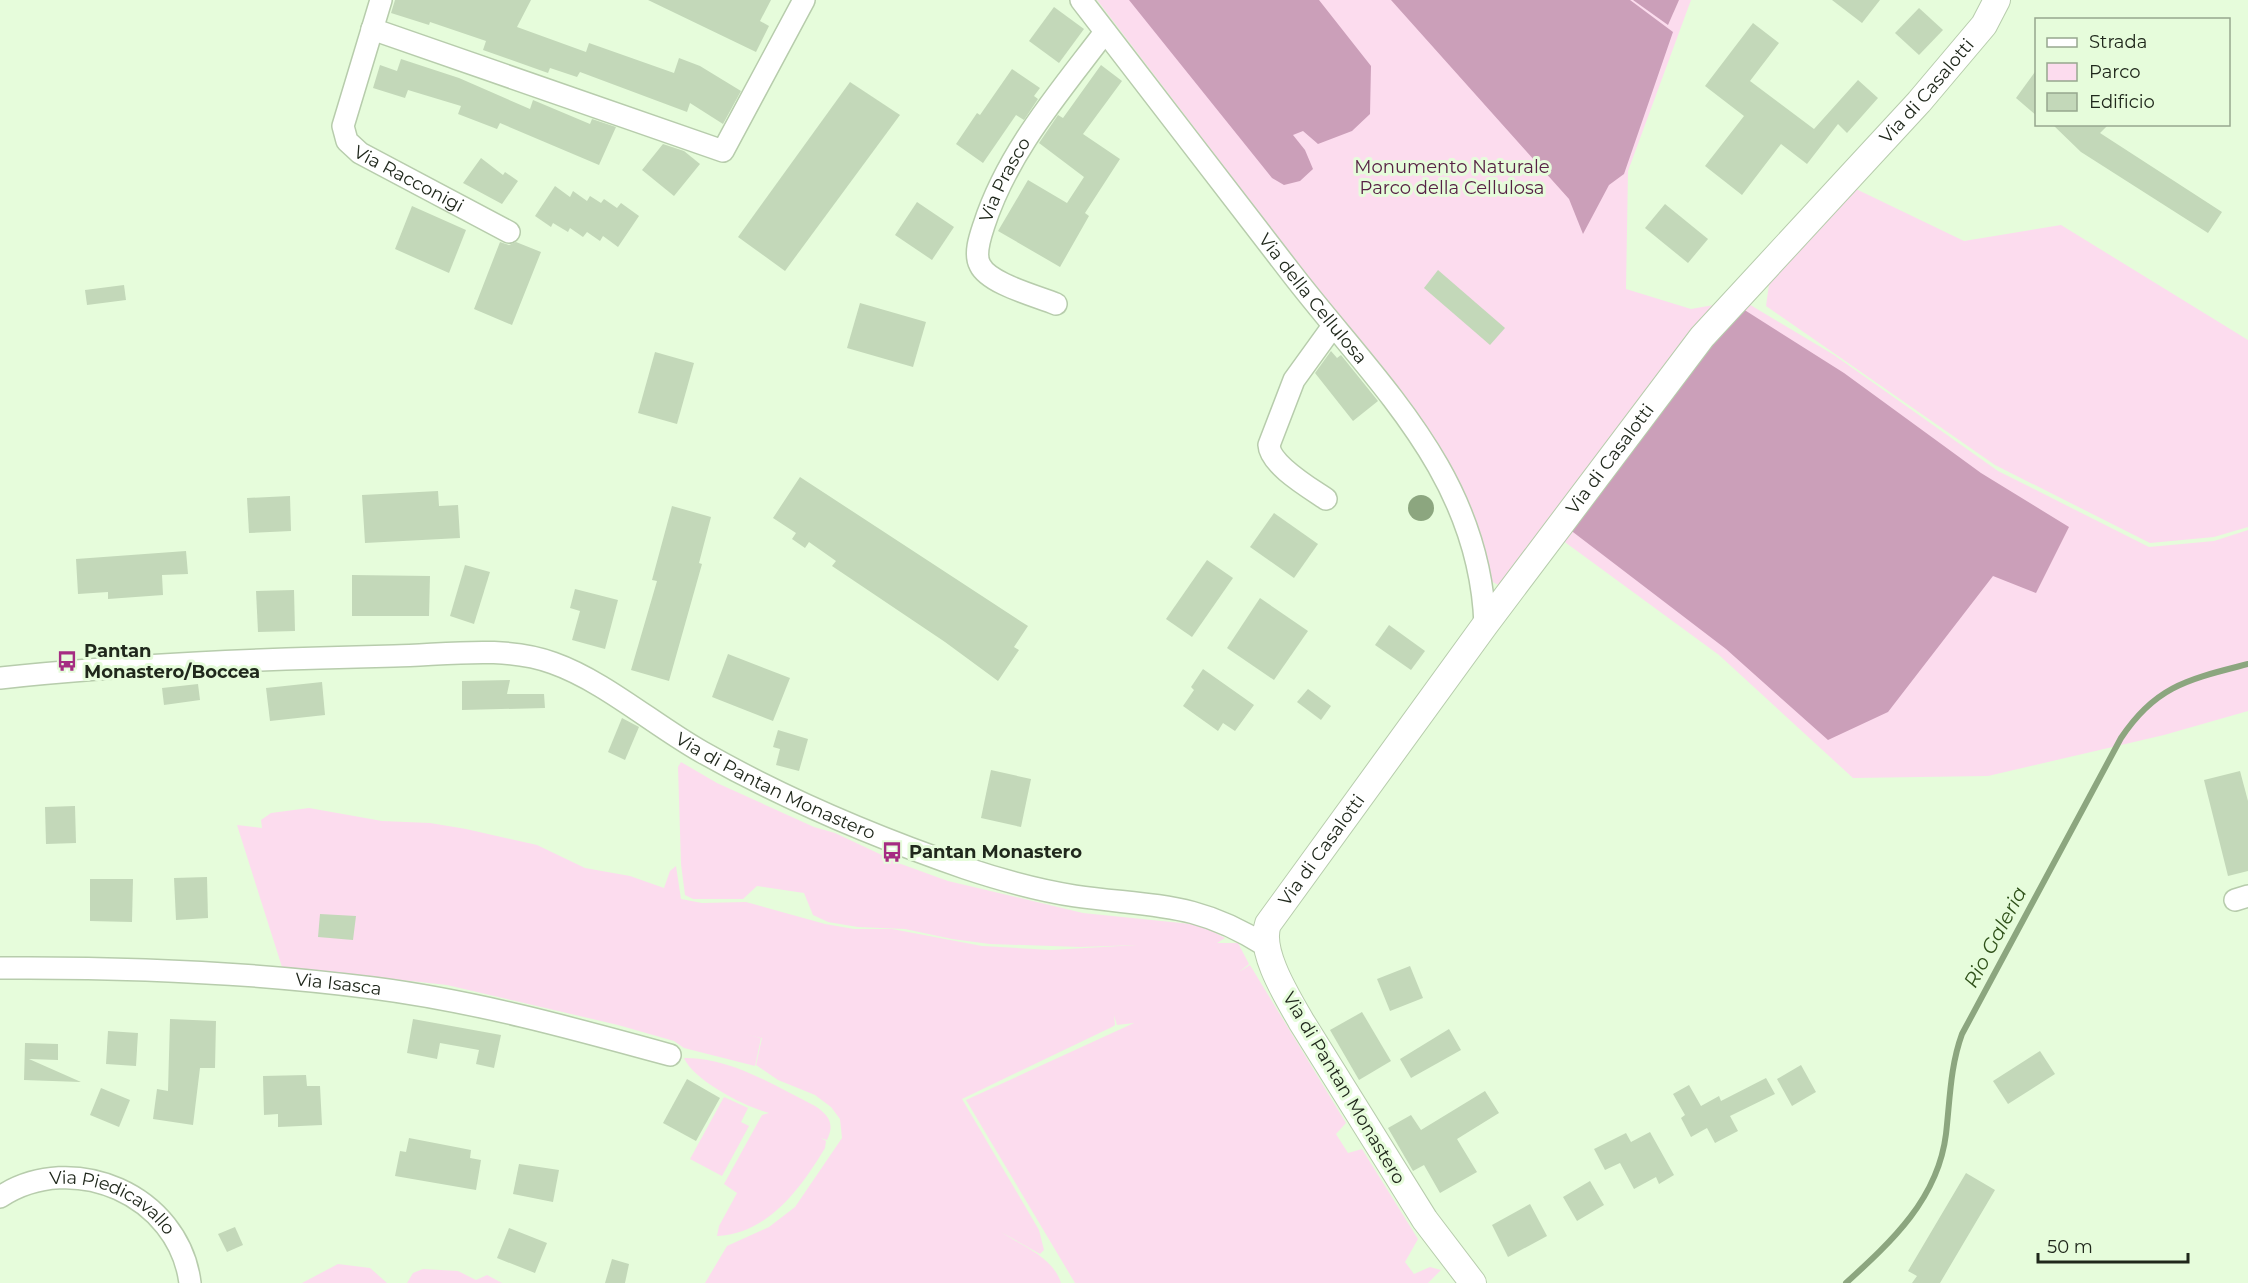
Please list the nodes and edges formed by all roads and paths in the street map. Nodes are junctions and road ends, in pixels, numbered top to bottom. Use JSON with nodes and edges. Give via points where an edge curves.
{"nodes":[{"id":1,"x":381,"y":0,"type":"edge"},
{"id":2,"x":804,"y":0,"type":"edge"},
{"id":3,"x":1081,"y":0,"type":"edge"},
{"id":4,"x":1997,"y":0,"type":"edge"},
{"id":5,"x":372,"y":29,"type":"junction"},
{"id":6,"x":1105,"y":32,"type":"junction"},
{"id":7,"x":509,"y":232,"type":"dead end"},
{"id":8,"x":1056,"y":304,"type":"dead end"},
{"id":9,"x":1333,"y":326,"type":"junction"},
{"id":10,"x":1326,"y":499,"type":"dead end"},
{"id":11,"x":1485,"y":625,"type":"junction"},
{"id":12,"x":0,"y":678,"type":"edge"},
{"id":13,"x":1266,"y":946,"type":"junction"},
{"id":14,"x":0,"y":968,"type":"edge"},
{"id":15,"x":670,"y":1054,"type":"dead end"},
{"id":16,"x":0,"y":1197,"type":"edge"},
{"id":17,"x":190,"y":1283,"type":"edge"},
{"id":18,"x":1473,"y":1283,"type":"edge"}],
"edges":[{"from":1,"to":5,"type":"street","name":"Via Racconigi"},
{"from":2,"to":5,"type":"street","via":[[723,151]]},
{"from":3,"to":6,"type":"street","name":"Via della Cellulosa"},
{"from":4,"to":11,"type":"street","name":"Via di Casalotti","via":[[1984,25],[1919,102],[1702,337]]},
{"from":5,"to":7,"type":"street","name":"Via Racconigi","via":[[343,126],[346,141],[360,153]]},
{"from":6,"to":8,"type":"street","name":"Via Prasco","via":[[1015,156],[993,199],[978,251],[979,264],[991,278]]},
{"from":6,"to":9,"type":"street","name":"Via della Cellulosa"},
{"from":9,"to":10,"type":"street","via":[[1294,380],[1269,445],[1271,456],[1278,463]]},
{"from":9,"to":11,"type":"street","name":"Via della Cellulosa","via":[[1388,389],[1444,473],[1479,565]]},
{"from":11,"to":13,"type":"street","name":"Via di Casalotti","via":[[1284,898],[1266,928]]},
{"from":12,"to":13,"type":"street","name":"Via di Pantan Monastero","via":[[269,659],[484,654],[540,658],[584,676],[736,770],[897,843],[987,876],[1042,890],[1156,904],[1202,914],[1232,925]]},
{"from":13,"to":18,"type":"street","name":"Via di Pantan Monastero","via":[[1301,1021],[1425,1220]]},
{"from":14,"to":15,"type":"street","name":"Via Isasca","via":[[107,967],[262,976],[374,988],[479,1007]]},
{"from":16,"to":17,"type":"street","name":"Via Piedicavallo","via":[[28,1184],[83,1177],[128,1192],[151,1208],[168,1229],[184,1256]]}]}
